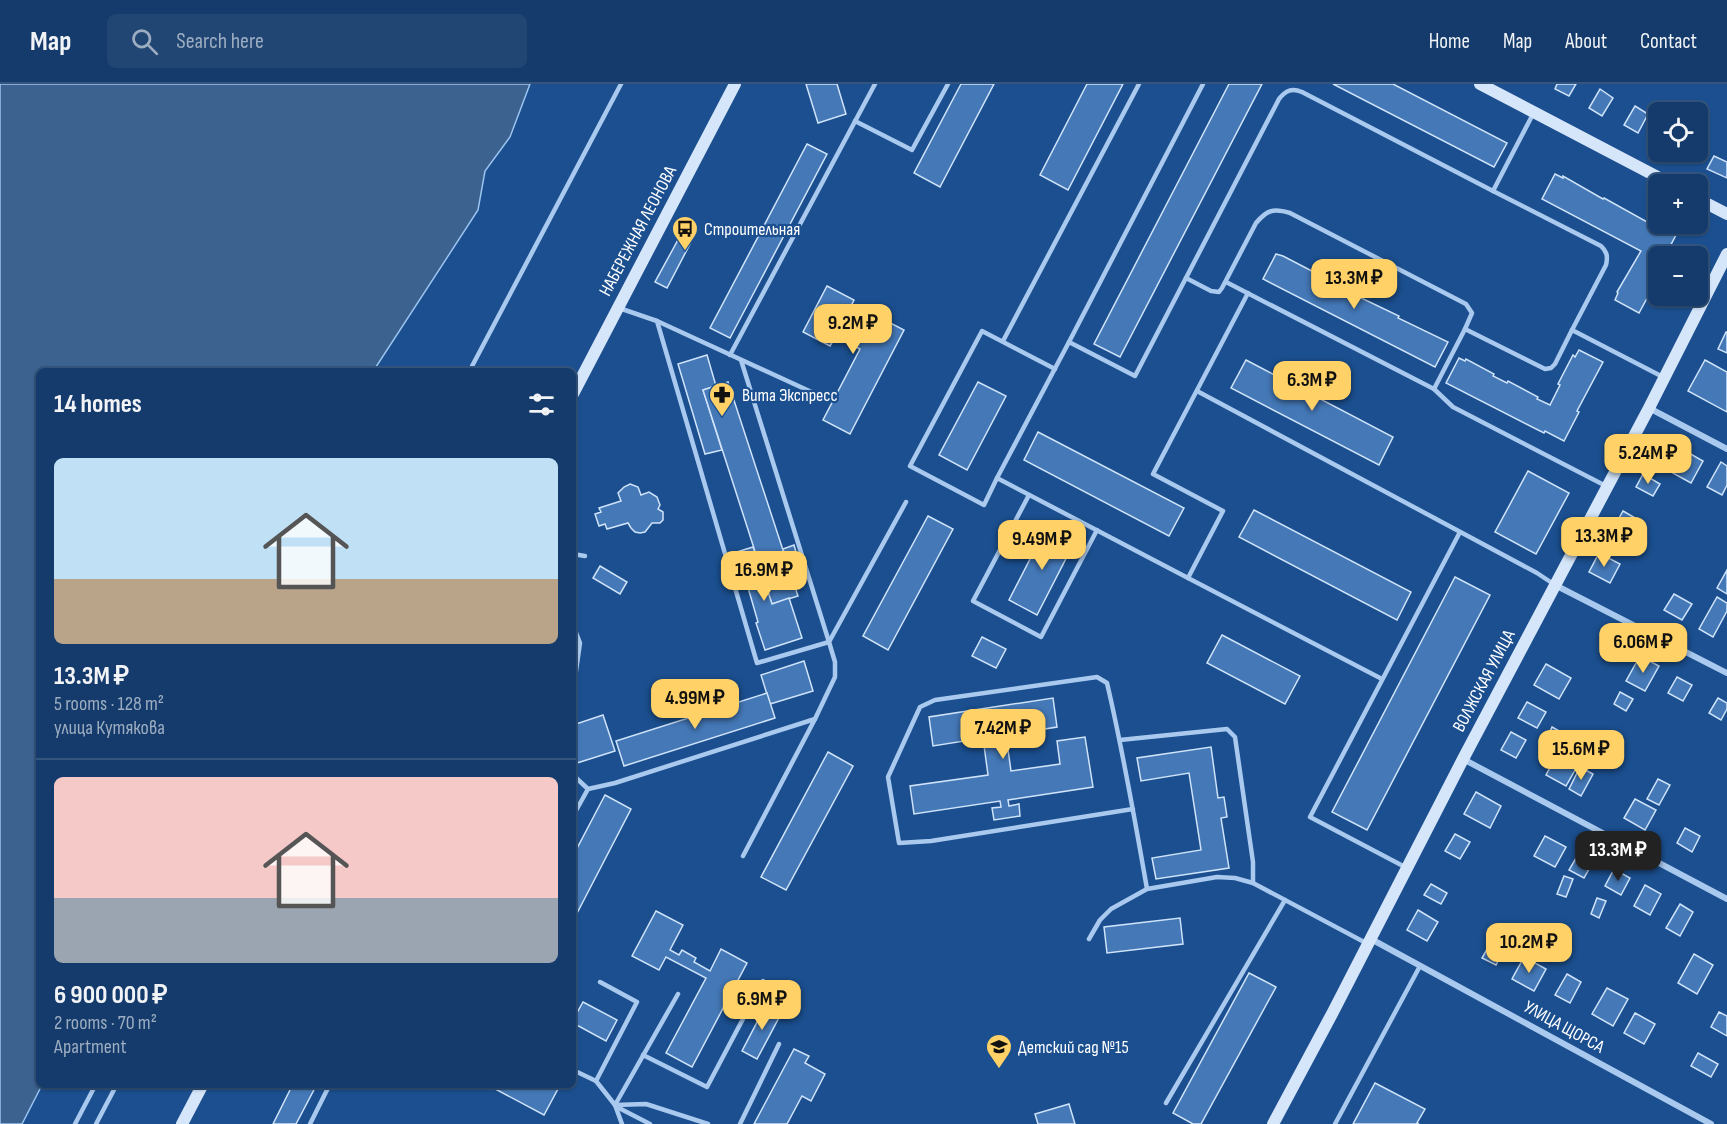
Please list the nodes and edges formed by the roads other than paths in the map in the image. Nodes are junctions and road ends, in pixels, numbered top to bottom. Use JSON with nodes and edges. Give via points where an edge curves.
{"nodes":[{"id":1,"x":621,"y":84,"type":"edge"},
{"id":2,"x":735,"y":84,"type":"edge"},
{"id":3,"x":875,"y":84,"type":"edge"},
{"id":4,"x":948,"y":84,"type":"edge"},
{"id":5,"x":1139,"y":84,"type":"edge"},
{"id":6,"x":1203,"y":84,"type":"edge"},
{"id":7,"x":1480,"y":84,"type":"edge"},
{"id":8,"x":1534,"y":112,"type":"junction"},
{"id":9,"x":855,"y":121,"type":"junction"},
{"id":10,"x":1652,"y":174,"type":"edge"},
{"id":11,"x":1493,"y":191,"type":"junction"},
{"id":12,"x":1708,"y":204,"type":"edge"},
{"id":13,"x":1727,"y":214,"type":"edge"},
{"id":14,"x":1727,"y":254,"type":"edge"},
{"id":15,"x":1186,"y":278,"type":"junction"},
{"id":16,"x":1226,"y":282,"type":"junction"},
{"id":17,"x":1248,"y":293,"type":"junction"},
{"id":18,"x":619,"y":308,"type":"junction"},
{"id":19,"x":657,"y":321,"type":"junction"},
{"id":20,"x":1465,"y":329,"type":"junction"},
{"id":21,"x":1572,"y":330,"type":"junction"},
{"id":22,"x":1003,"y":342,"type":"junction"},
{"id":23,"x":1069,"y":342,"type":"junction"},
{"id":24,"x":730,"y":355,"type":"junction"},
{"id":25,"x":741,"y":360,"type":"junction"},
{"id":26,"x":471,"y":368,"type":"edge"},
{"id":27,"x":1055,"y":369,"type":"junction"},
{"id":28,"x":1665,"y":378,"type":"junction"},
{"id":29,"x":576,"y":387,"type":"edge"},
{"id":30,"x":1434,"y":389,"type":"junction"},
{"id":31,"x":1197,"y":391,"type":"junction"},
{"id":32,"x":818,"y":395,"type":"dead end"},
{"id":33,"x":1649,"y":408,"type":"junction"},
{"id":34,"x":1727,"y":449,"type":"edge"},
{"id":35,"x":998,"y":478,"type":"junction"},
{"id":36,"x":1608,"y":486,"type":"junction"},
{"id":37,"x":1029,"y":495,"type":"junction"},
{"id":38,"x":906,"y":502,"type":"dead end"},
{"id":39,"x":1097,"y":531,"type":"junction"},
{"id":40,"x":1460,"y":532,"type":"junction"},
{"id":41,"x":576,"y":554,"type":"edge"},
{"id":42,"x":585,"y":556,"type":"dead end"},
{"id":43,"x":1188,"y":578,"type":"junction"},
{"id":44,"x":1555,"y":585,"type":"junction"},
{"id":45,"x":576,"y":633,"type":"edge"},
{"id":46,"x":829,"y":642,"type":"junction"},
{"id":47,"x":576,"y":671,"type":"edge"},
{"id":48,"x":1727,"y":673,"type":"edge"},
{"id":49,"x":1382,"y":679,"type":"junction"},
{"id":50,"x":814,"y":719,"type":"junction"},
{"id":51,"x":1120,"y":740,"type":"junction"},
{"id":52,"x":1463,"y":759,"type":"junction"},
{"id":53,"x":576,"y":778,"type":"edge"},
{"id":54,"x":588,"y":789,"type":"junction"},
{"id":55,"x":1133,"y":809,"type":"junction"},
{"id":56,"x":576,"y":811,"type":"edge"},
{"id":57,"x":743,"y":856,"type":"dead end"},
{"id":58,"x":1408,"y":868,"type":"junction"},
{"id":59,"x":1253,"y":883,"type":"junction"},
{"id":60,"x":1147,"y":889,"type":"junction"},
{"id":61,"x":1727,"y":899,"type":"edge"},
{"id":62,"x":1285,"y":900,"type":"junction"},
{"id":63,"x":1089,"y":939,"type":"dead end"},
{"id":64,"x":1370,"y":942,"type":"junction"},
{"id":65,"x":1420,"y":966,"type":"junction"},
{"id":66,"x":763,"y":981,"type":"dead end"},
{"id":67,"x":600,"y":982,"type":"dead end"},
{"id":68,"x":678,"y":994,"type":"dead end"},
{"id":69,"x":779,"y":1044,"type":"dead end"},
{"id":70,"x":643,"y":1055,"type":"junction"},
{"id":71,"x":576,"y":1071,"type":"edge"},
{"id":72,"x":596,"y":1081,"type":"junction"},
{"id":73,"x":94,"y":1088,"type":"edge"},
{"id":74,"x":115,"y":1088,"type":"edge"},
{"id":75,"x":201,"y":1088,"type":"edge"},
{"id":76,"x":328,"y":1088,"type":"edge"},
{"id":77,"x":1166,"y":1103,"type":"dead end"},
{"id":78,"x":615,"y":1105,"type":"junction"},
{"id":79,"x":75,"y":1124,"type":"edge"},
{"id":80,"x":96,"y":1124,"type":"edge"},
{"id":81,"x":182,"y":1124,"type":"edge"},
{"id":82,"x":310,"y":1124,"type":"edge"},
{"id":83,"x":622,"y":1124,"type":"edge"},
{"id":84,"x":650,"y":1124,"type":"edge"},
{"id":85,"x":708,"y":1124,"type":"edge"},
{"id":86,"x":740,"y":1124,"type":"edge"},
{"id":87,"x":1273,"y":1124,"type":"edge"},
{"id":88,"x":1335,"y":1124,"type":"edge"},
{"id":89,"x":1711,"y":1124,"type":"edge"}],
"edges":[{"from":1,"to":26,"type":"lane"},
{"from":2,"to":18,"type":"street","name":"НАБЕРЕЖНАЯ ЛЕОНОВА"},
{"from":3,"to":9,"type":"lane"},
{"from":4,"to":9,"type":"lane","via":[[912,150]]},
{"from":5,"to":22,"type":"lane"},
{"from":6,"to":23,"type":"lane"},
{"from":7,"to":8,"type":"street"},
{"from":8,"to":10,"type":"street"},
{"from":8,"to":11,"type":"lane"},
{"from":9,"to":24,"type":"lane"},
{"from":11,"to":15,"type":"lane","via":[[1295,89],[1279,99]]},
{"from":11,"to":21,"type":"lane","via":[[1606,251],[1606,264]]},
{"from":12,"to":13,"type":"street"},
{"from":14,"to":28,"type":"street","name":"ВОЛЖСКАЯ УЛИЦА"},
{"from":15,"to":16,"type":"lane","via":[[1214,292]]},
{"from":15,"to":23,"type":"lane","via":[[1135,376]]},
{"from":16,"to":17,"type":"lane"},
{"from":16,"to":20,"type":"lane","via":[[1256,223],[1270,211],[1280,210],[1466,304],[1472,313]]},
{"from":17,"to":30,"type":"lane"},
{"from":17,"to":31,"type":"lane"},
{"from":18,"to":19,"type":"lane"},
{"from":18,"to":29,"type":"street","name":"НАБЕРЕЖНАЯ ЛЕОНОВА"},
{"from":19,"to":24,"type":"lane"},
{"from":19,"to":46,"type":"lane","via":[[757,663]]},
{"from":20,"to":21,"type":"lane","via":[[1545,369],[1555,364]]},
{"from":20,"to":30,"type":"lane"},
{"from":21,"to":28,"type":"lane"},
{"from":22,"to":27,"type":"lane"},
{"from":22,"to":35,"type":"lane","via":[[982,331],[910,466],[984,505]]},
{"from":23,"to":27,"type":"lane"},
{"from":24,"to":25,"type":"lane"},
{"from":25,"to":32,"type":"lane"},
{"from":25,"to":46,"type":"lane"},
{"from":27,"to":35,"type":"lane"},
{"from":28,"to":33,"type":"street","name":"ВОЛЖСКАЯ УЛИЦА"},
{"from":30,"to":36,"type":"lane","via":[[1453,407]]},
{"from":31,"to":40,"type":"lane"},
{"from":31,"to":43,"type":"lane","via":[[1153,474],[1223,511]]},
{"from":33,"to":34,"type":"street"},
{"from":33,"to":36,"type":"street","name":"ВОЛЖСКАЯ УЛИЦА"},
{"from":35,"to":37,"type":"lane"},
{"from":36,"to":44,"type":"street","name":"ВОЛЖСКАЯ УЛИЦА"},
{"from":37,"to":39,"type":"lane"},
{"from":37,"to":39,"type":"lane","via":[[973,601],[1041,637]]},
{"from":38,"to":46,"type":"lane"},
{"from":39,"to":43,"type":"lane"},
{"from":40,"to":44,"type":"lane"},
{"from":40,"to":49,"type":"lane"},
{"from":41,"to":42,"type":"lane"},
{"from":43,"to":49,"type":"lane"},
{"from":44,"to":48,"type":"street"},
{"from":44,"to":52,"type":"street","name":"ВОЛЖСКАЯ УЛИЦА"},
{"from":45,"to":47,"type":"lane","via":[[580,643]]},
{"from":46,"to":50,"type":"lane","via":[[835,677]]},
{"from":49,"to":58,"type":"lane","via":[[1310,817]]},
{"from":50,"to":54,"type":"lane"},
{"from":50,"to":57,"type":"lane"},
{"from":51,"to":55,"type":"lane"},
{"from":51,"to":55,"type":"lane","via":[[1107,683],[1098,677],[935,700],[920,707],[888,777],[899,843]]},
{"from":51,"to":59,"type":"lane","via":[[1227,729],[1235,737]]},
{"from":52,"to":58,"type":"street","name":"ВОЛЖСКАЯ УЛИЦА"},
{"from":52,"to":61,"type":"street"},
{"from":53,"to":54,"type":"lane"},
{"from":54,"to":56,"type":"lane"},
{"from":55,"to":60,"type":"lane"},
{"from":58,"to":64,"type":"street","name":"ВОЛЖСКАЯ УЛИЦА"},
{"from":59,"to":60,"type":"lane","via":[[1216,877]]},
{"from":59,"to":62,"type":"lane"},
{"from":60,"to":63,"type":"lane","via":[[1111,909]]},
{"from":62,"to":64,"type":"lane"},
{"from":62,"to":77,"type":"lane"},
{"from":64,"to":65,"type":"street","name":"УЛИЦА ЩОРСА"},
{"from":64,"to":87,"type":"street","name":"ВОЛЖСКАЯ УЛИЦА"},
{"from":65,"to":88,"type":"lane"},
{"from":65,"to":89,"type":"street","name":"УЛИЦА ЩОРСА"},
{"from":66,"to":70,"type":"lane","via":[[707,1087]]},
{"from":67,"to":72,"type":"lane","via":[[637,1002]]},
{"from":68,"to":70,"type":"lane"},
{"from":69,"to":86,"type":"lane"},
{"from":70,"to":78,"type":"lane"},
{"from":71,"to":72,"type":"lane"},
{"from":72,"to":78,"type":"lane"},
{"from":73,"to":79,"type":"lane"},
{"from":74,"to":80,"type":"lane"},
{"from":75,"to":81,"type":"street"},
{"from":76,"to":82,"type":"lane"},
{"from":78,"to":83,"type":"lane"},
{"from":78,"to":84,"type":"lane"},
{"from":78,"to":85,"type":"lane","via":[[646,1104]]}]}
